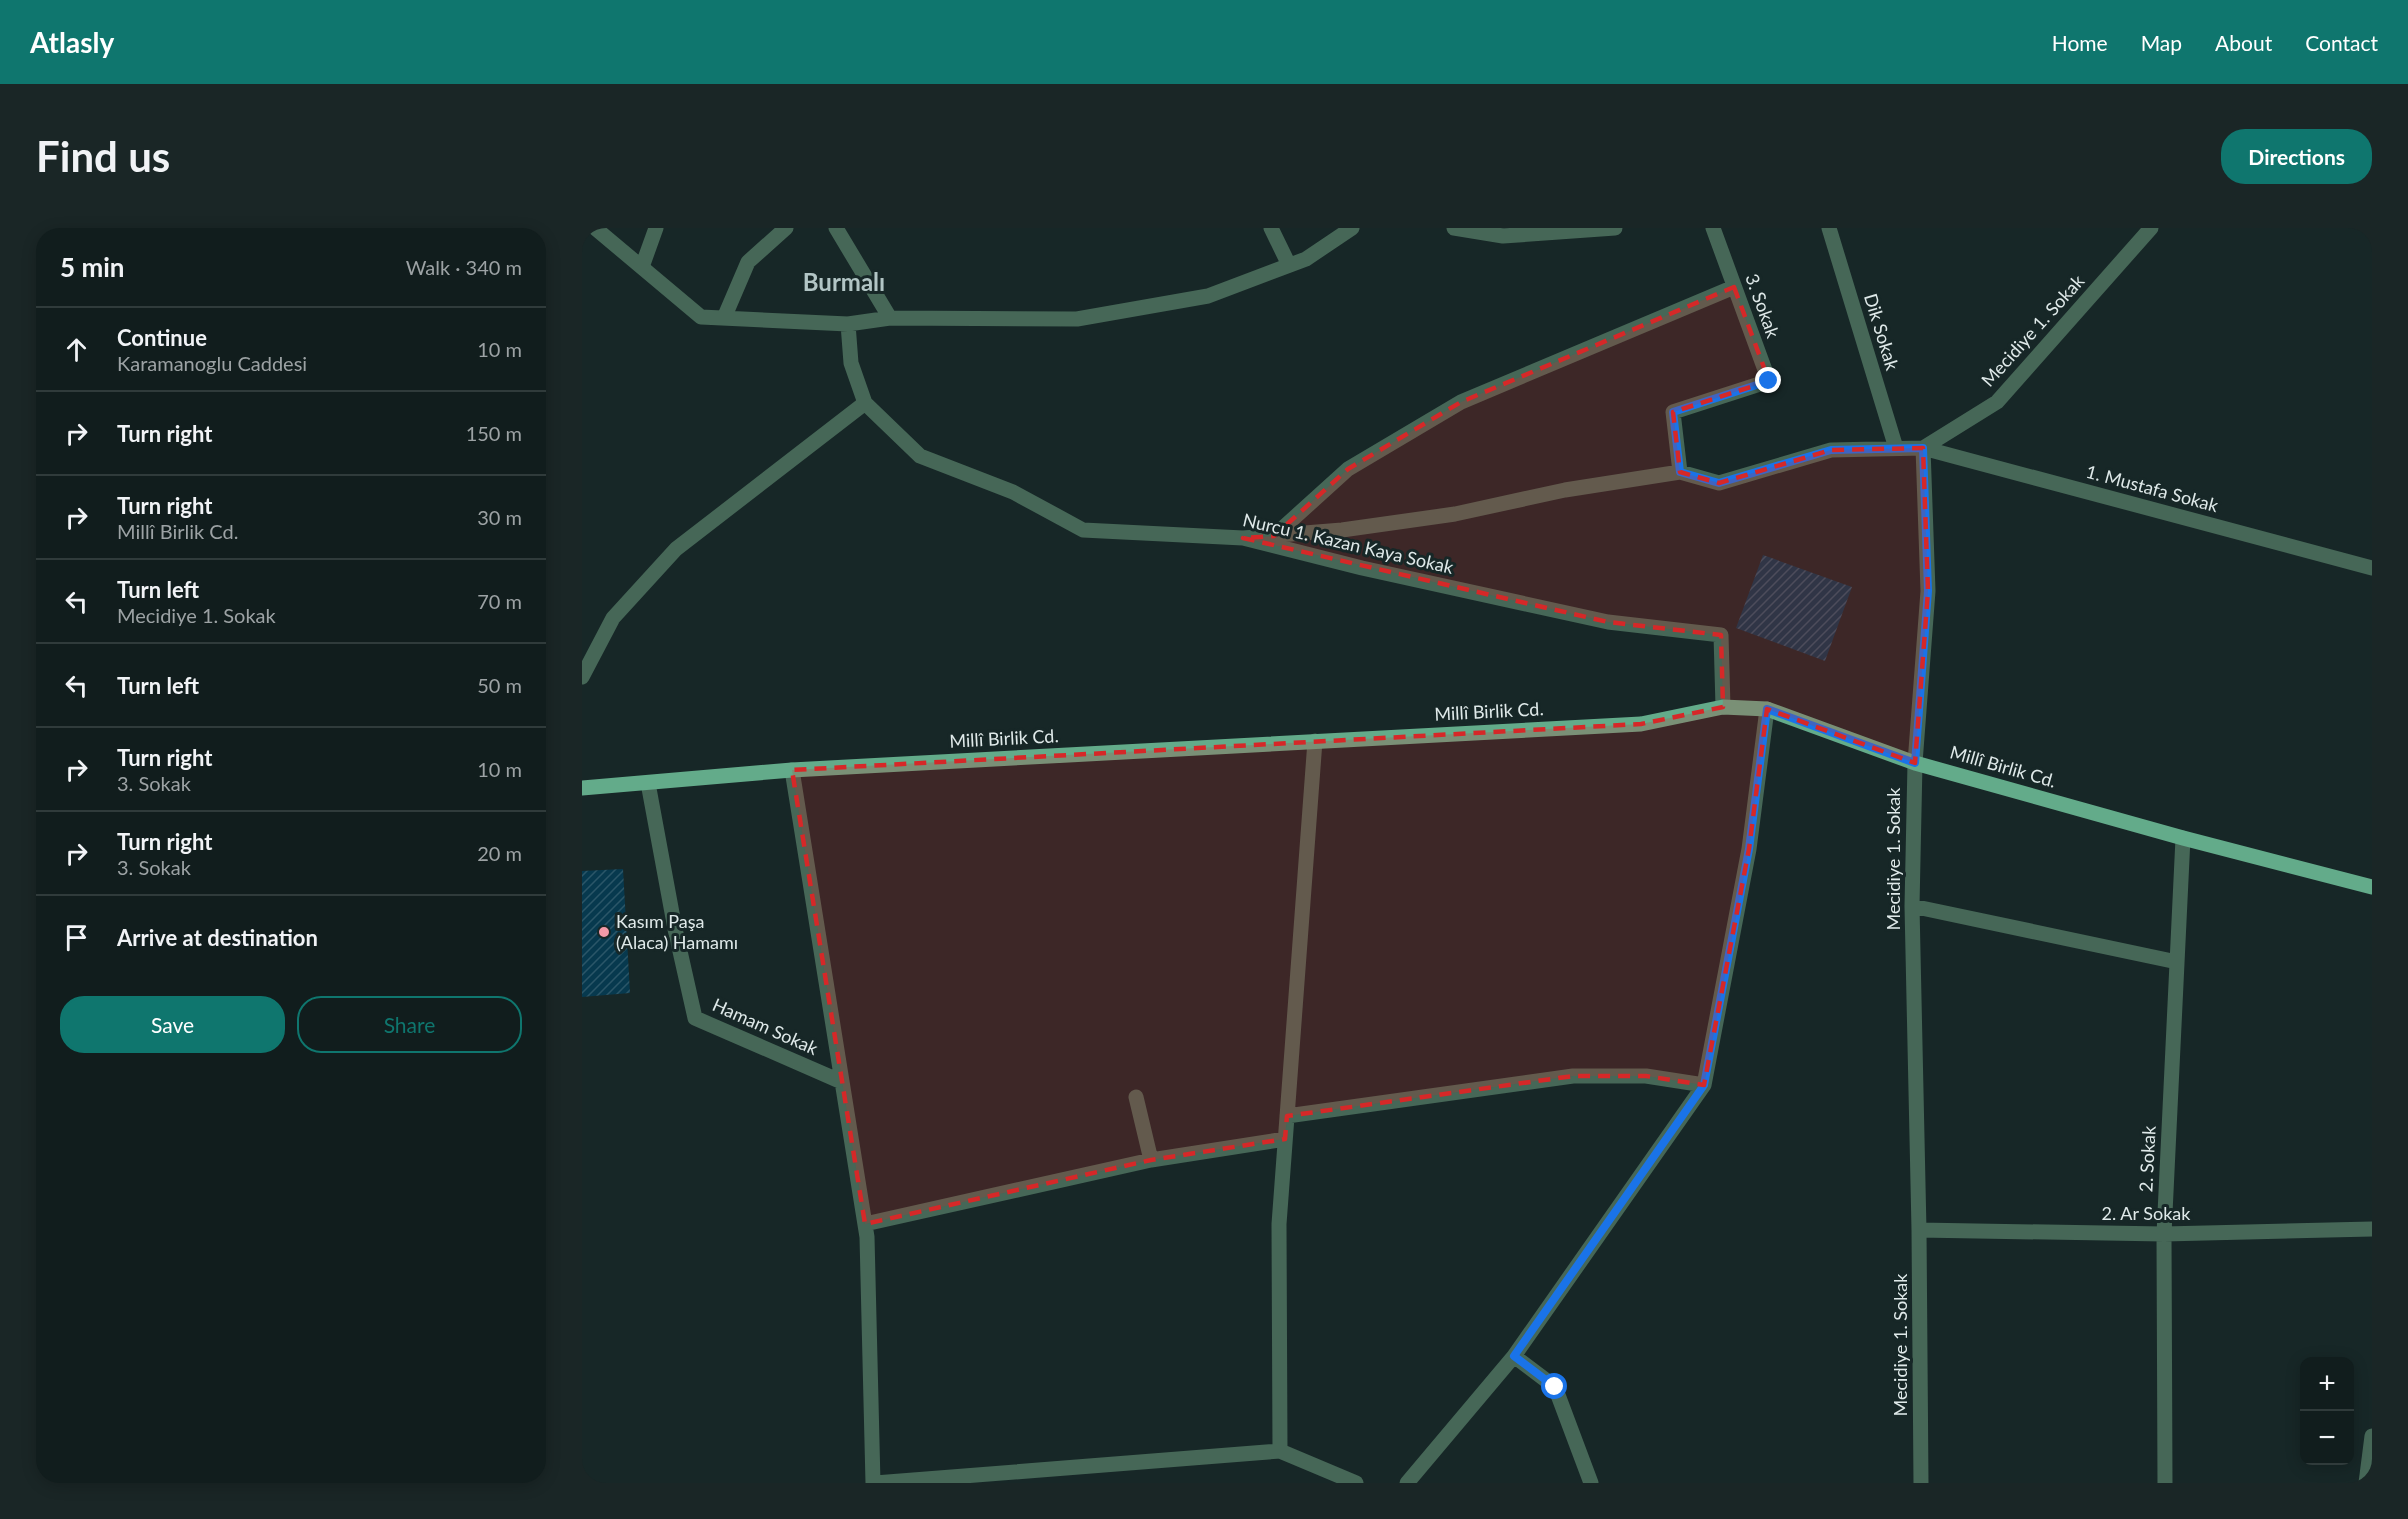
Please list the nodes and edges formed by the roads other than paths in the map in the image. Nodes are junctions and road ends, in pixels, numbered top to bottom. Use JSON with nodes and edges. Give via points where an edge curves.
{"nodes":[{"id":1,"x":595,"y":228,"type":"edge"},
{"id":2,"x":656,"y":228,"type":"edge"},
{"id":3,"x":786,"y":228,"type":"edge"},
{"id":4,"x":836,"y":228,"type":"edge"},
{"id":5,"x":1271,"y":228,"type":"edge"},
{"id":6,"x":1352,"y":228,"type":"edge"},
{"id":7,"x":1454,"y":228,"type":"edge"},
{"id":8,"x":1615,"y":228,"type":"edge"},
{"id":9,"x":1713,"y":228,"type":"edge"},
{"id":10,"x":1829,"y":228,"type":"edge"},
{"id":11,"x":2151,"y":228,"type":"edge"},
{"id":12,"x":1289,"y":265,"type":"junction"},
{"id":13,"x":642,"y":267,"type":"junction"},
{"id":14,"x":1734,"y":287,"type":"junction"},
{"id":15,"x":724,"y":318,"type":"junction"},
{"id":16,"x":890,"y":318,"type":"junction"},
{"id":17,"x":848,"y":324,"type":"junction"},
{"id":18,"x":865,"y":403,"type":"junction"},
{"id":19,"x":1896,"y":448,"type":"junction"},
{"id":20,"x":1923,"y":448,"type":"junction"},
{"id":21,"x":1680,"y":472,"type":"junction"},
{"id":22,"x":1274,"y":536,"type":"junction"},
{"id":23,"x":1243,"y":538,"type":"junction"},
{"id":24,"x":2372,"y":567,"type":"edge"},
{"id":25,"x":582,"y":677,"type":"edge"},
{"id":26,"x":1723,"y":706,"type":"junction"},
{"id":27,"x":1767,"y":709,"type":"junction"},
{"id":28,"x":1315,"y":741,"type":"junction"},
{"id":29,"x":1915,"y":763,"type":"junction"},
{"id":30,"x":792,"y":770,"type":"junction"},
{"id":31,"x":648,"y":783,"type":"junction"},
{"id":32,"x":582,"y":788,"type":"edge"},
{"id":33,"x":2183,"y":838,"type":"junction"},
{"id":34,"x":2372,"y":887,"type":"edge"},
{"id":35,"x":1912,"y":906,"type":"junction"},
{"id":36,"x":2177,"y":962,"type":"junction"},
{"id":37,"x":842,"y":1082,"type":"junction"},
{"id":38,"x":1704,"y":1085,"type":"junction"},
{"id":39,"x":1136,"y":1097,"type":"dead end"},
{"id":40,"x":1287,"y":1116,"type":"junction"},
{"id":41,"x":1285,"y":1139,"type":"junction"},
{"id":42,"x":1151,"y":1160,"type":"junction"},
{"id":43,"x":865,"y":1224,"type":"junction"},
{"id":44,"x":2372,"y":1229,"type":"edge"},
{"id":45,"x":1919,"y":1230,"type":"junction"},
{"id":46,"x":2164,"y":1234,"type":"junction"},
{"id":47,"x":1514,"y":1356,"type":"junction"},
{"id":48,"x":2372,"y":1436,"type":"edge"},
{"id":49,"x":1280,"y":1451,"type":"junction"},
{"id":50,"x":993,"y":1478,"type":"edge"},
{"id":51,"x":874,"y":1483,"type":"edge"},
{"id":52,"x":1356,"y":1483,"type":"edge"},
{"id":53,"x":1407,"y":1483,"type":"edge"},
{"id":54,"x":1591,"y":1483,"type":"edge"},
{"id":55,"x":1921,"y":1483,"type":"edge"},
{"id":56,"x":2165,"y":1483,"type":"edge"},
{"id":57,"x":2366,"y":1483,"type":"edge"}],
"edges":[{"from":1,"to":13,"type":"street"},
{"from":2,"to":13,"type":"street"},
{"from":3,"to":15,"type":"street","via":[[748,262]]},
{"from":4,"to":16,"type":"street"},
{"from":5,"to":12,"type":"street"},
{"from":6,"to":12,"type":"street","via":[[1306,259]]},
{"from":7,"to":8,"type":"street","via":[[1503,237]]},
{"from":9,"to":14,"type":"street","name":"3. Sokak"},
{"from":10,"to":19,"type":"street","name":"Dik Sokak"},
{"from":11,"to":20,"type":"street","name":"Mecidiye 1. Sokak","via":[[1997,402]]},
{"from":12,"to":16,"type":"street","via":[[1208,296],[1077,319]]},
{"from":13,"to":15,"type":"street","via":[[701,317]]},
{"from":14,"to":21,"type":"street","name":"3. Sokak","via":[[1769,381],[1673,412]]},
{"from":14,"to":22,"type":"street","via":[[1461,402],[1348,469]]},
{"from":15,"to":17,"type":"street"},
{"from":16,"to":17,"type":"street"},
{"from":17,"to":18,"type":"street","name":"Nurcu 1. Kazan Kaya Sokak","via":[[850,363]]},
{"from":18,"to":23,"type":"street","name":"Nurcu 1. Kazan Kaya Sokak","via":[[920,456],[1013,492],[1083,530]]},
{"from":18,"to":25,"type":"street","via":[[676,549],[613,618]]},
{"from":19,"to":20,"type":"street","name":"1. Mustafa Sokak"},
{"from":19,"to":21,"type":"street","name":"1. Mustafa Sokak","via":[[1831,450],[1719,483]]},
{"from":20,"to":24,"type":"street","name":"1. Mustafa Sokak"},
{"from":20,"to":29,"type":"street","name":"Mecidiye 1. Sokak","via":[[1928,591]]},
{"from":21,"to":22,"type":"street","via":[[1565,490],[1455,514]]},
{"from":22,"to":23,"type":"street"},
{"from":23,"to":26,"type":"street","name":"Nurcu 1. Kazan Kaya Sokak","via":[[1608,622],[1721,635]]},
{"from":26,"to":27,"type":"main road","name":"Millî Birlik Cd."},
{"from":26,"to":28,"type":"main road","name":"Millî Birlik Cd.","via":[[1641,724]]},
{"from":27,"to":29,"type":"main road","name":"Millî Birlik Cd."},
{"from":27,"to":38,"type":"street","via":[[1749,849]]},
{"from":28,"to":30,"type":"main road","name":"Millî Birlik Cd."},
{"from":28,"to":40,"type":"street"},
{"from":29,"to":33,"type":"main road","name":"Millî Birlik Cd."},
{"from":29,"to":35,"type":"street","name":"Mecidiye 1. Sokak"},
{"from":30,"to":31,"type":"main road","name":"Millî Birlik Cd."},
{"from":30,"to":37,"type":"street"},
{"from":31,"to":32,"type":"main road","name":"Millî Birlik Cd."},
{"from":31,"to":37,"type":"street","name":"Hamam Sokak","via":[[695,1018]]},
{"from":33,"to":34,"type":"main road","name":"Millî Birlik Cd."},
{"from":33,"to":36,"type":"street","name":"2. Sokak"},
{"from":35,"to":36,"type":"street"},
{"from":35,"to":45,"type":"street","name":"Mecidiye 1. Sokak"},
{"from":36,"to":46,"type":"street","name":"2. Sokak"},
{"from":37,"to":43,"type":"street"},
{"from":38,"to":40,"type":"street","via":[[1647,1076],[1573,1076]]},
{"from":38,"to":47,"type":"street"},
{"from":39,"to":42,"type":"street"},
{"from":40,"to":41,"type":"street"},
{"from":41,"to":42,"type":"street"},
{"from":41,"to":49,"type":"street","via":[[1279,1224]]},
{"from":42,"to":43,"type":"street"},
{"from":43,"to":51,"type":"street"},
{"from":44,"to":46,"type":"street","name":"2. Ar Sokak"},
{"from":45,"to":46,"type":"street","name":"2. Ar Sokak"},
{"from":45,"to":55,"type":"street","name":"Mecidiye 1. Sokak"},
{"from":46,"to":56,"type":"street","name":"2. Sokak"},
{"from":47,"to":53,"type":"street"},
{"from":47,"to":54,"type":"street","via":[[1555,1387]]},
{"from":48,"to":57,"type":"street"},
{"from":49,"to":50,"type":"street"},
{"from":49,"to":52,"type":"street"},
{"from":50,"to":51,"type":"street"}]}
